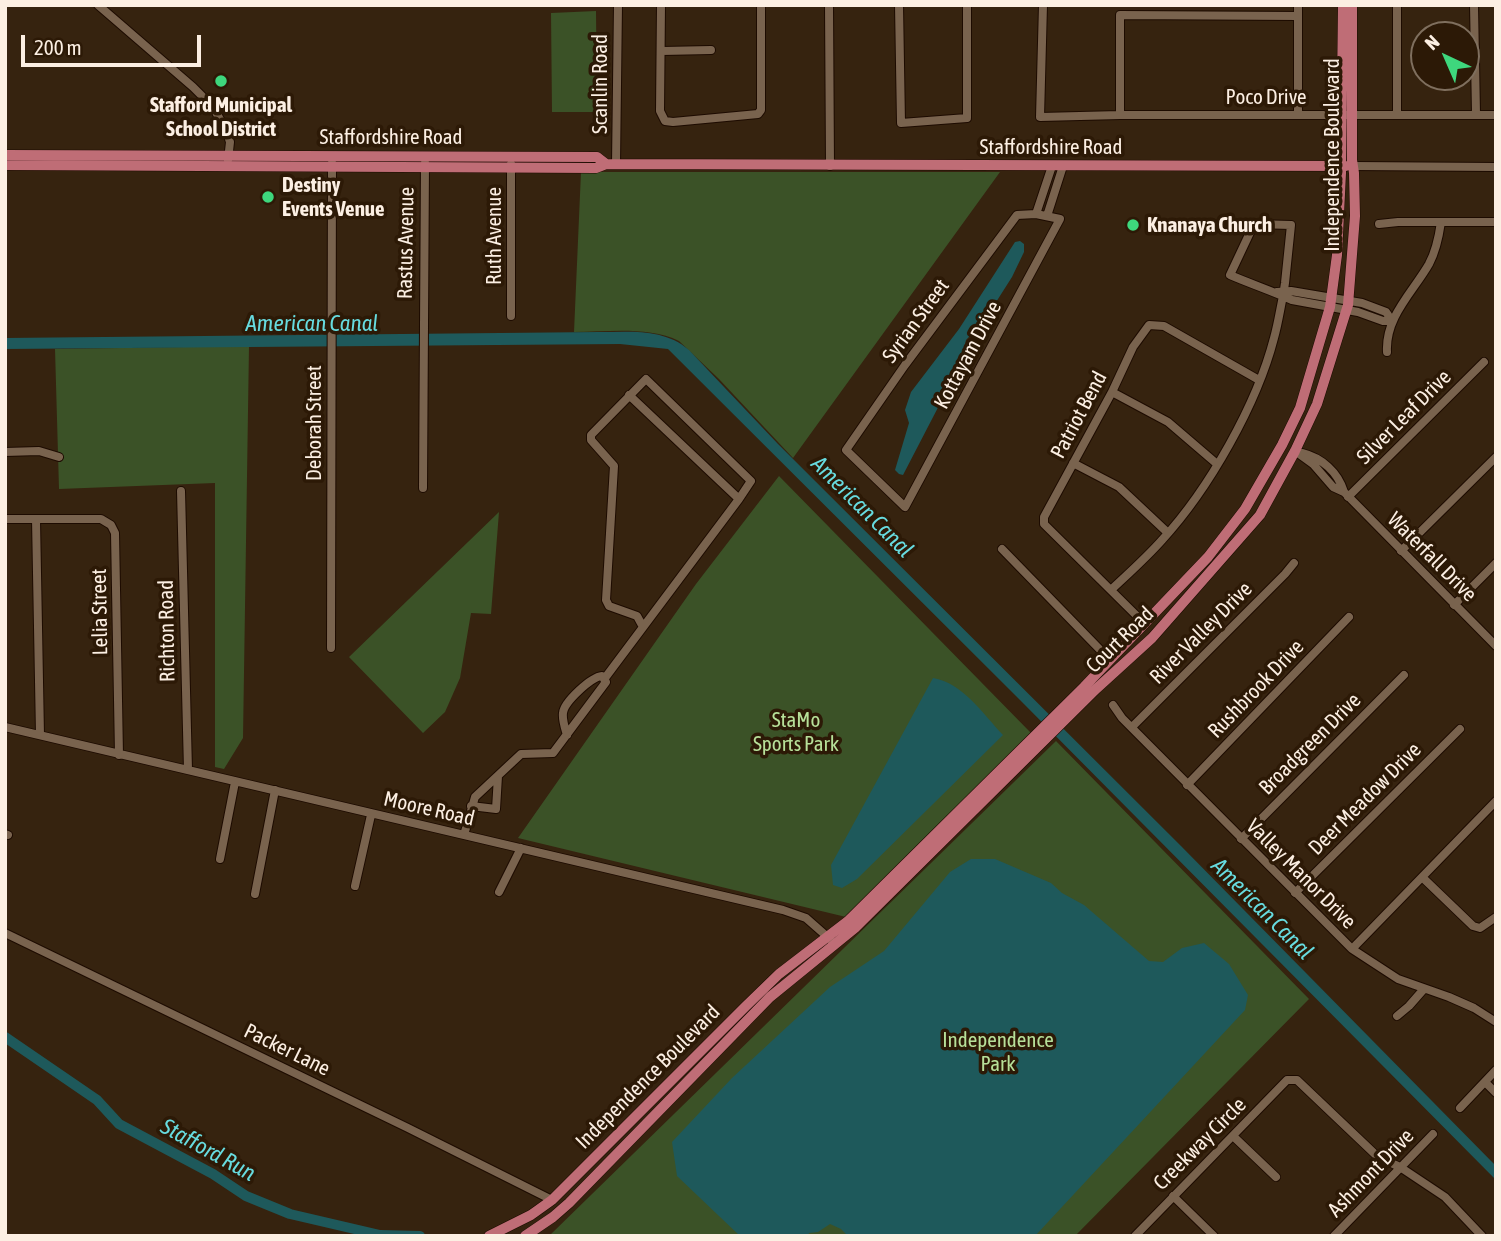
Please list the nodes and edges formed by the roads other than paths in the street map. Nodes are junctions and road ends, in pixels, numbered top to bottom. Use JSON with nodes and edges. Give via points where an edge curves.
{"nodes":[{"id":1,"x":97,"y":5,"type":"edge"},
{"id":2,"x":618,"y":5,"type":"edge"},
{"id":3,"x":661,"y":5,"type":"edge"},
{"id":4,"x":761,"y":5,"type":"edge"},
{"id":5,"x":830,"y":5,"type":"edge"},
{"id":6,"x":899,"y":5,"type":"edge"},
{"id":7,"x":967,"y":5,"type":"edge"},
{"id":8,"x":1043,"y":5,"type":"edge"},
{"id":9,"x":1298,"y":5,"type":"edge"},
{"id":10,"x":1397,"y":5,"type":"edge"},
{"id":11,"x":1474,"y":5,"type":"edge"},
{"id":12,"x":1347,"y":7,"type":"edge"},
{"id":13,"x":1298,"y":16,"type":"junction"},
{"id":14,"x":711,"y":50,"type":"dead end"},
{"id":15,"x":662,"y":51,"type":"junction"},
{"id":16,"x":1298,"y":114,"type":"junction"},
{"id":17,"x":1476,"y":114,"type":"junction"},
{"id":18,"x":1121,"y":115,"type":"junction"},
{"id":19,"x":1496,"y":115,"type":"edge"},
{"id":20,"x":1347,"y":116,"type":"junction"},
{"id":21,"x":1398,"y":116,"type":"junction"},
{"id":22,"x":5,"y":155,"type":"edge"},
{"id":23,"x":228,"y":161,"type":"junction"},
{"id":24,"x":332,"y":162,"type":"junction"},
{"id":25,"x":426,"y":162,"type":"junction"},
{"id":26,"x":511,"y":162,"type":"junction"},
{"id":27,"x":611,"y":164,"type":"junction"},
{"id":28,"x":5,"y":165,"type":"edge"},
{"id":29,"x":830,"y":166,"type":"junction"},
{"id":30,"x":1058,"y":166,"type":"junction"},
{"id":31,"x":1342,"y":166,"type":"junction"},
{"id":32,"x":1353,"y":166,"type":"junction"},
{"id":33,"x":1496,"y":167,"type":"edge"},
{"id":34,"x":1036,"y":214,"type":"junction"},
{"id":35,"x":1047,"y":216,"type":"junction"},
{"id":36,"x":1441,"y":222,"type":"junction"},
{"id":37,"x":1496,"y":222,"type":"edge"},
{"id":38,"x":1379,"y":224,"type":"dead end"},
{"id":39,"x":1281,"y":293,"type":"junction"},
{"id":40,"x":1331,"y":302,"type":"junction"},
{"id":41,"x":1347,"y":305,"type":"junction"},
{"id":42,"x":511,"y":316,"type":"dead end"},
{"id":43,"x":1392,"y":321,"type":"junction"},
{"id":44,"x":1387,"y":352,"type":"dead end"},
{"id":45,"x":1484,"y":362,"type":"dead end"},
{"id":46,"x":1259,"y":380,"type":"junction"},
{"id":47,"x":1112,"y":392,"type":"junction"},
{"id":48,"x":628,"y":395,"type":"junction"},
{"id":49,"x":1282,"y":445,"type":"junction"},
{"id":50,"x":1296,"y":451,"type":"junction"},
{"id":51,"x":5,"y":452,"type":"edge"},
{"id":52,"x":59,"y":457,"type":"dead end"},
{"id":53,"x":1496,"y":457,"type":"edge"},
{"id":54,"x":1073,"y":463,"type":"junction"},
{"id":55,"x":1217,"y":464,"type":"junction"},
{"id":56,"x":423,"y":488,"type":"dead end"},
{"id":57,"x":181,"y":491,"type":"dead end"},
{"id":58,"x":1346,"y":495,"type":"junction"},
{"id":59,"x":739,"y":499,"type":"junction"},
{"id":60,"x":905,"y":507,"type":"joint"},
{"id":61,"x":5,"y":519,"type":"edge"},
{"id":62,"x":36,"y":519,"type":"junction"},
{"id":63,"x":1168,"y":533,"type":"junction"},
{"id":64,"x":1002,"y":550,"type":"dead end"},
{"id":65,"x":1401,"y":551,"type":"junction"},
{"id":66,"x":1294,"y":563,"type":"dead end"},
{"id":67,"x":1496,"y":564,"type":"edge"},
{"id":68,"x":1112,"y":589,"type":"junction"},
{"id":69,"x":1454,"y":605,"type":"junction"},
{"id":70,"x":1349,"y":617,"type":"dead end"},
{"id":71,"x":1144,"y":623,"type":"junction"},
{"id":72,"x":643,"y":627,"type":"junction"},
{"id":73,"x":1496,"y":646,"type":"edge"},
{"id":74,"x":331,"y":648,"type":"dead end"},
{"id":75,"x":1110,"y":660,"type":"junction"},
{"id":76,"x":1404,"y":675,"type":"dead end"},
{"id":77,"x":605,"y":678,"type":"junction"},
{"id":78,"x":1114,"y":705,"type":"dead end"},
{"id":79,"x":1057,"y":720,"type":"junction"},
{"id":80,"x":5,"y":727,"type":"edge"},
{"id":81,"x":1132,"y":727,"type":"junction"},
{"id":82,"x":1460,"y":729,"type":"dead end"},
{"id":83,"x":40,"y":735,"type":"junction"},
{"id":84,"x":566,"y":735,"type":"junction"},
{"id":85,"x":1030,"y":747,"type":"junction"},
{"id":86,"x":119,"y":755,"type":"junction"},
{"id":87,"x":188,"y":770,"type":"junction"},
{"id":88,"x":498,"y":776,"type":"junction"},
{"id":89,"x":235,"y":782,"type":"junction"},
{"id":90,"x":1187,"y":785,"type":"junction"},
{"id":91,"x":275,"y":790,"type":"junction"},
{"id":92,"x":1496,"y":801,"type":"edge"},
{"id":93,"x":471,"y":806,"type":"junction"},
{"id":94,"x":371,"y":815,"type":"junction"},
{"id":95,"x":464,"y":835,"type":"junction"},
{"id":96,"x":1241,"y":839,"type":"junction"},
{"id":97,"x":521,"y":848,"type":"junction"},
{"id":98,"x":220,"y":859,"type":"dead end"},
{"id":99,"x":1422,"y":877,"type":"junction"},
{"id":100,"x":355,"y":886,"type":"dead end"},
{"id":101,"x":499,"y":892,"type":"dead end"},
{"id":102,"x":1295,"y":893,"type":"junction"},
{"id":103,"x":255,"y":894,"type":"dead end"},
{"id":104,"x":1496,"y":917,"type":"edge"},
{"id":105,"x":5,"y":933,"type":"edge"},
{"id":106,"x":832,"y":941,"type":"junction"},
{"id":107,"x":1352,"y":949,"type":"junction"},
{"id":108,"x":1423,"y":990,"type":"junction"},
{"id":109,"x":1397,"y":1016,"type":"dead end"},
{"id":110,"x":1496,"y":1021,"type":"edge"},
{"id":111,"x":1496,"y":1070,"type":"edge"},
{"id":112,"x":1485,"y":1082,"type":"junction"},
{"id":113,"x":1496,"y":1093,"type":"edge"},
{"id":114,"x":1460,"y":1108,"type":"dead end"},
{"id":115,"x":1433,"y":1134,"type":"dead end"},
{"id":116,"x":1233,"y":1136,"type":"junction"},
{"id":117,"x":600,"y":1153,"type":"junction"},
{"id":118,"x":609,"y":1161,"type":"junction"},
{"id":119,"x":1400,"y":1167,"type":"junction"},
{"id":120,"x":1276,"y":1177,"type":"dead end"},
{"id":121,"x":1173,"y":1196,"type":"junction"},
{"id":122,"x":552,"y":1200,"type":"junction"},
{"id":123,"x":489,"y":1236,"type":"edge"},
{"id":124,"x":525,"y":1236,"type":"edge"},
{"id":125,"x":1135,"y":1236,"type":"edge"},
{"id":126,"x":1214,"y":1236,"type":"edge"},
{"id":127,"x":1334,"y":1236,"type":"edge"},
{"id":128,"x":1482,"y":1236,"type":"edge"}],
"edges":[{"from":1,"to":23,"type":"street","via":[[213,107],[230,142]]},
{"from":2,"to":27,"type":"street","name":"Scanlin Road"},
{"from":3,"to":15,"type":"street"},
{"from":4,"to":15,"type":"street","via":[[758,114],[665,121],[660,111]]},
{"from":5,"to":29,"type":"street"},
{"from":6,"to":7,"type":"street","via":[[901,123],[967,118]]},
{"from":8,"to":18,"type":"street","name":"Poco Drive","via":[[1041,117]]},
{"from":9,"to":13,"type":"street"},
{"from":10,"to":21,"type":"street"},
{"from":11,"to":17,"type":"street"},
{"from":12,"to":20,"type":"main road","name":"Independence Boulevard"},
{"from":13,"to":16,"type":"street"},
{"from":13,"to":18,"type":"street","via":[[1120,15]]},
{"from":14,"to":15,"type":"street"},
{"from":16,"to":18,"type":"street","name":"Poco Drive"},
{"from":16,"to":20,"type":"street","name":"Poco Drive"},
{"from":17,"to":19,"type":"street","name":"Poco Drive"},
{"from":17,"to":21,"type":"street","name":"Poco Drive"},
{"from":20,"to":21,"type":"street","name":"Poco Drive"},
{"from":20,"to":31,"type":"main road","name":"Independence Boulevard"},
{"from":20,"to":32,"type":"main road","name":"Independence Boulevard"},
{"from":22,"to":23,"type":"main road","name":"Staffordshire Road"},
{"from":23,"to":24,"type":"main road","name":"Staffordshire Road"},
{"from":23,"to":28,"type":"main road","name":"Staffordshire Road"},
{"from":24,"to":25,"type":"main road","name":"Staffordshire Road"},
{"from":24,"to":74,"type":"street","name":"Deborah Street"},
{"from":25,"to":26,"type":"main road","name":"Staffordshire Road"},
{"from":25,"to":56,"type":"street","name":"Rastus Avenue"},
{"from":26,"to":27,"type":"main road","name":"Staffordshire Road","via":[[597,157]]},
{"from":26,"to":42,"type":"street","name":"Ruth Avenue"},
{"from":27,"to":29,"type":"main road","name":"Staffordshire Road"},
{"from":29,"to":30,"type":"main road","name":"Staffordshire Road"},
{"from":30,"to":31,"type":"main road","name":"Staffordshire Road"},
{"from":30,"to":34,"type":"street"},
{"from":30,"to":35,"type":"street"},
{"from":31,"to":32,"type":"main road","name":"Staffordshire Road"},
{"from":31,"to":40,"type":"main road","name":"Independence Boulevard"},
{"from":32,"to":33,"type":"street","name":"Staffordshire Road"},
{"from":32,"to":41,"type":"main road","name":"Independence Boulevard"},
{"from":34,"to":35,"type":"street"},
{"from":34,"to":60,"type":"street","name":"Syrian Street","via":[[1017,215],[846,450]]},
{"from":35,"to":60,"type":"street","name":"Kottayam Drive","via":[[1060,219]]},
{"from":36,"to":37,"type":"street"},
{"from":36,"to":38,"type":"street"},
{"from":36,"to":43,"type":"street","via":[[1429,263]]},
{"from":39,"to":39,"type":"street","via":[[1291,225],[1254,225],[1230,275]]},
{"from":39,"to":40,"type":"street","via":[[1292,291]]},
{"from":39,"to":46,"type":"street","via":[[1274,339]]},
{"from":40,"to":41,"type":"street"},
{"from":40,"to":49,"type":"main road","name":"Court Road","via":[[1302,401]]},
{"from":41,"to":43,"type":"street"},
{"from":41,"to":50,"type":"main road","name":"Court Road","via":[[1317,404]]},
{"from":43,"to":44,"type":"street"},
{"from":45,"to":58,"type":"street","name":"Silver Leaf Drive"},
{"from":46,"to":47,"type":"street","name":"Patriot Bend","via":[[1164,326],[1149,325]]},
{"from":46,"to":55,"type":"street"},
{"from":47,"to":54,"type":"street","name":"Patriot Bend"},
{"from":47,"to":55,"type":"street","via":[[1168,422]]},
{"from":48,"to":59,"type":"street"},
{"from":48,"to":59,"type":"street","via":[[646,379],[650,382],[749,478],[750,485]]},
{"from":48,"to":72,"type":"street","via":[[593,431],[591,440],[614,466],[606,600],[609,606],[637,616]]},
{"from":49,"to":50,"type":"main road"},
{"from":49,"to":71,"type":"main road","name":"Court Road","via":[[1225,536]]},
{"from":50,"to":58,"type":"street","name":"Waterfall Drive"},
{"from":50,"to":79,"type":"main road","name":"Court Road","via":[[1260,515],[1152,638]]},
{"from":51,"to":52,"type":"street","via":[[39,451]]},
{"from":53,"to":65,"type":"street"},
{"from":54,"to":63,"type":"street","via":[[1125,492]]},
{"from":54,"to":68,"type":"street","name":"Patriot Bend","via":[[1044,524]]},
{"from":55,"to":63,"type":"street"},
{"from":57,"to":87,"type":"street","name":"Richton Road"},
{"from":58,"to":65,"type":"street","name":"Waterfall Drive"},
{"from":59,"to":72,"type":"street"},
{"from":61,"to":62,"type":"street","name":"Lelia Street"},
{"from":62,"to":83,"type":"street"},
{"from":62,"to":86,"type":"street","name":"Lelia Street","via":[[101,519],[116,533]]},
{"from":63,"to":68,"type":"street"},
{"from":64,"to":75,"type":"street"},
{"from":65,"to":69,"type":"street","name":"Waterfall Drive"},
{"from":66,"to":81,"type":"street","name":"River Valley Drive"},
{"from":67,"to":69,"type":"street"},
{"from":68,"to":71,"type":"street"},
{"from":69,"to":73,"type":"street","name":"Waterfall Drive"},
{"from":70,"to":90,"type":"street","name":"Rushbrook Drive"},
{"from":71,"to":75,"type":"main road","name":"Court Road"},
{"from":72,"to":77,"type":"street"},
{"from":75,"to":79,"type":"main road","name":"Court Road"},
{"from":76,"to":96,"type":"street","name":"Broadgreen Drive"},
{"from":77,"to":84,"type":"street"},
{"from":77,"to":84,"type":"street","via":[[594,677],[566,705]]},
{"from":78,"to":81,"type":"street","name":"Valley Manor Drive"},
{"from":79,"to":85,"type":"main road","name":"Court Road","via":[[1040,729]]},
{"from":79,"to":85,"type":"main road","name":"Court Road","via":[[1047,738]]},
{"from":80,"to":83,"type":"street","name":"Moore Road"},
{"from":81,"to":90,"type":"street","name":"Valley Manor Drive"},
{"from":82,"to":102,"type":"street","name":"Deer Meadow Drive"},
{"from":83,"to":86,"type":"street","name":"Moore Road"},
{"from":84,"to":88,"type":"street","via":[[553,753],[521,754]]},
{"from":85,"to":106,"type":"main road","name":"Court Road","via":[[856,927]]},
{"from":86,"to":87,"type":"street","name":"Moore Road"},
{"from":87,"to":89,"type":"street","name":"Moore Road"},
{"from":88,"to":93,"type":"street"},
{"from":88,"to":93,"type":"street","via":[[496,808]]},
{"from":89,"to":91,"type":"street","name":"Moore Road"},
{"from":89,"to":98,"type":"street"},
{"from":90,"to":96,"type":"street","name":"Valley Manor Drive"},
{"from":91,"to":94,"type":"street","name":"Moore Road"},
{"from":91,"to":103,"type":"street"},
{"from":92,"to":99,"type":"street"},
{"from":93,"to":95,"type":"street"},
{"from":94,"to":95,"type":"street","name":"Moore Road"},
{"from":94,"to":100,"type":"street"},
{"from":95,"to":97,"type":"street","name":"Moore Road"},
{"from":96,"to":102,"type":"street","name":"Valley Manor Drive"},
{"from":97,"to":101,"type":"street"},
{"from":97,"to":106,"type":"street","name":"Moore Road","via":[[783,910],[806,918]]},
{"from":99,"to":104,"type":"street","via":[[1473,926],[1479,928]]},
{"from":99,"to":107,"type":"street"},
{"from":102,"to":107,"type":"street","name":"Valley Manor Drive"},
{"from":105,"to":122,"type":"street","name":"Packer Lane"},
{"from":106,"to":117,"type":"main road","name":"Independence Boulevard","via":[[779,974]]},
{"from":106,"to":118,"type":"main road","name":"Independence Boulevard"},
{"from":107,"to":108,"type":"street","name":"Valley Manor Drive"},
{"from":108,"to":109,"type":"street"},
{"from":108,"to":110,"type":"street","name":"Valley Manor Drive"},
{"from":111,"to":112,"type":"street"},
{"from":112,"to":113,"type":"street"},
{"from":112,"to":114,"type":"street"},
{"from":115,"to":119,"type":"street","name":"Ashmont Drive"},
{"from":116,"to":119,"type":"street","name":"Creekway Circle","via":[[1287,1080],[1297,1080],[1378,1157]]},
{"from":116,"to":120,"type":"street"},
{"from":116,"to":121,"type":"street","name":"Creekway Circle"},
{"from":117,"to":118,"type":"main road"},
{"from":117,"to":122,"type":"main road","name":"Independence Boulevard"},
{"from":118,"to":124,"type":"main road","name":"Independence Boulevard","via":[[553,1217]]},
{"from":119,"to":127,"type":"street","name":"Ashmont Drive"},
{"from":119,"to":128,"type":"street","via":[[1445,1197]]},
{"from":121,"to":125,"type":"street","name":"Creekway Circle"},
{"from":121,"to":126,"type":"street"},
{"from":122,"to":123,"type":"main road","name":"Independence Boulevard"}]}
